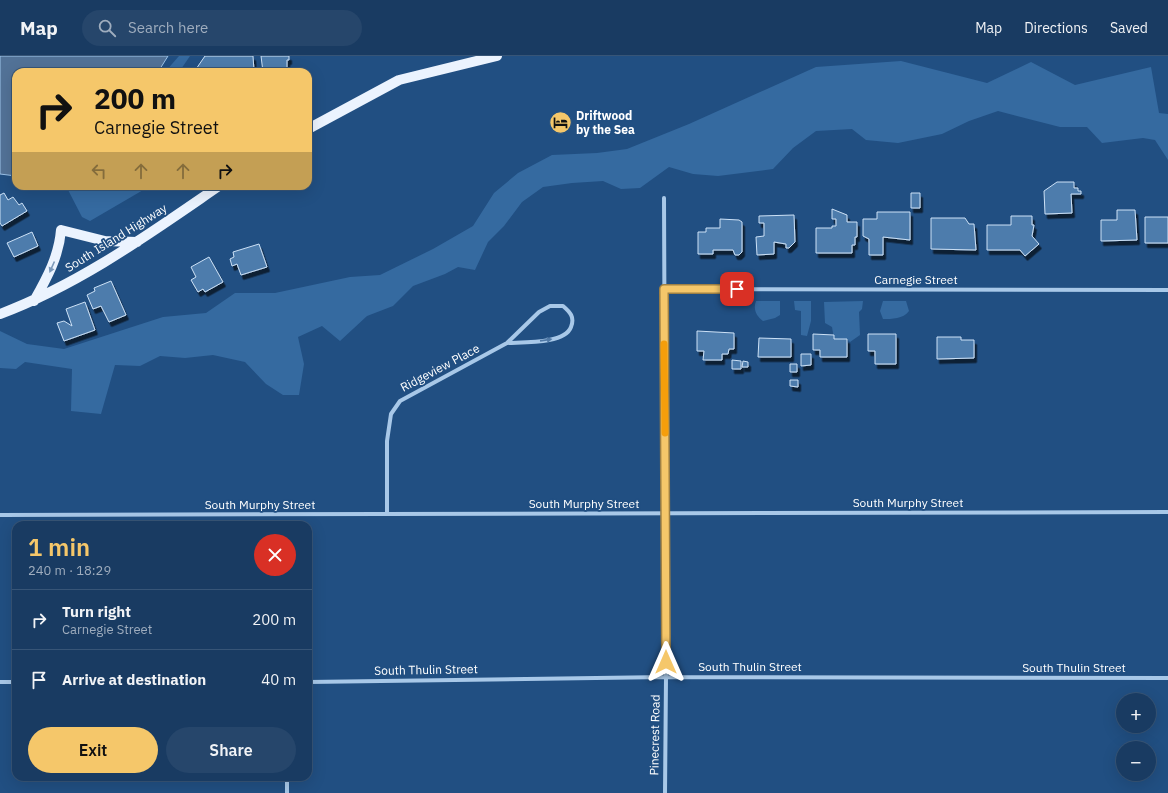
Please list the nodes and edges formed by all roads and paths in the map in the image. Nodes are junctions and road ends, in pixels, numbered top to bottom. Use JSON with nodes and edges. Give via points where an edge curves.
{"nodes":[{"id":1,"x":497,"y":56,"type":"edge"},
{"id":2,"x":312,"y":127,"type":"edge"},
{"id":3,"x":213,"y":190,"type":"edge"},
{"id":4,"x":664,"y":198,"type":"dead end"},
{"id":5,"x":136,"y":242,"type":"junction"},
{"id":6,"x":664,"y":289,"type":"junction"},
{"id":7,"x":1168,"y":290,"type":"edge"},
{"id":8,"x":34,"y":301,"type":"junction"},
{"id":9,"x":0,"y":314,"type":"edge"},
{"id":10,"x":508,"y":343,"type":"junction"},
{"id":11,"x":1168,"y":512,"type":"edge"},
{"id":12,"x":387,"y":514,"type":"junction"},
{"id":13,"x":665,"y":514,"type":"junction"},
{"id":14,"x":0,"y":515,"type":"edge"},
{"id":15,"x":666,"y":677,"type":"junction"},
{"id":16,"x":1168,"y":678,"type":"edge"},
{"id":17,"x":0,"y":682,"type":"edge"},
{"id":18,"x":12,"y":682,"type":"edge"},
{"id":19,"x":312,"y":682,"type":"edge"},
{"id":20,"x":287,"y":781,"type":"edge"},
{"id":21,"x":287,"y":793,"type":"edge"},
{"id":22,"x":664,"y":793,"type":"edge"}],
"edges":[{"from":1,"to":2,"type":"main road","via":[[399,80]]},
{"from":3,"to":5,"type":"main road","name":"South Island Highway"},
{"from":4,"to":6,"type":"street","name":"Pinecrest Road"},
{"from":5,"to":8,"type":"main road","name":"South Island Highway","via":[[91,271]]},
{"from":5,"to":8,"type":"main road","one_way":true,"via":[[105,241],[61,230],[56,257]]},
{"from":6,"to":7,"type":"street","name":"Carnegie Street"},
{"from":6,"to":13,"type":"street","name":"Pinecrest Road"},
{"from":8,"to":9,"type":"main road","name":"South Island Highway"},
{"from":10,"to":10,"type":"street","name":"Ridgeview Place","one_way":true,"via":[[561,338],[570,331],[573,322],[571,313],[563,306],[550,306],[539,312]]},
{"from":10,"to":12,"type":"street","name":"Ridgeview Place","via":[[400,401],[391,414],[387,441]]},
{"from":11,"to":13,"type":"street","name":"South Murphy Street"},
{"from":12,"to":13,"type":"street","name":"South Murphy Street"},
{"from":12,"to":14,"type":"street","name":"South Murphy Street"},
{"from":13,"to":15,"type":"street","name":"Pinecrest Road"},
{"from":15,"to":16,"type":"street","name":"South Thulin Street"},
{"from":15,"to":19,"type":"street","name":"South Thulin Street"},
{"from":15,"to":22,"type":"street","name":"Pinecrest Road"},
{"from":17,"to":18,"type":"street"},
{"from":20,"to":21,"type":"street"}]}
